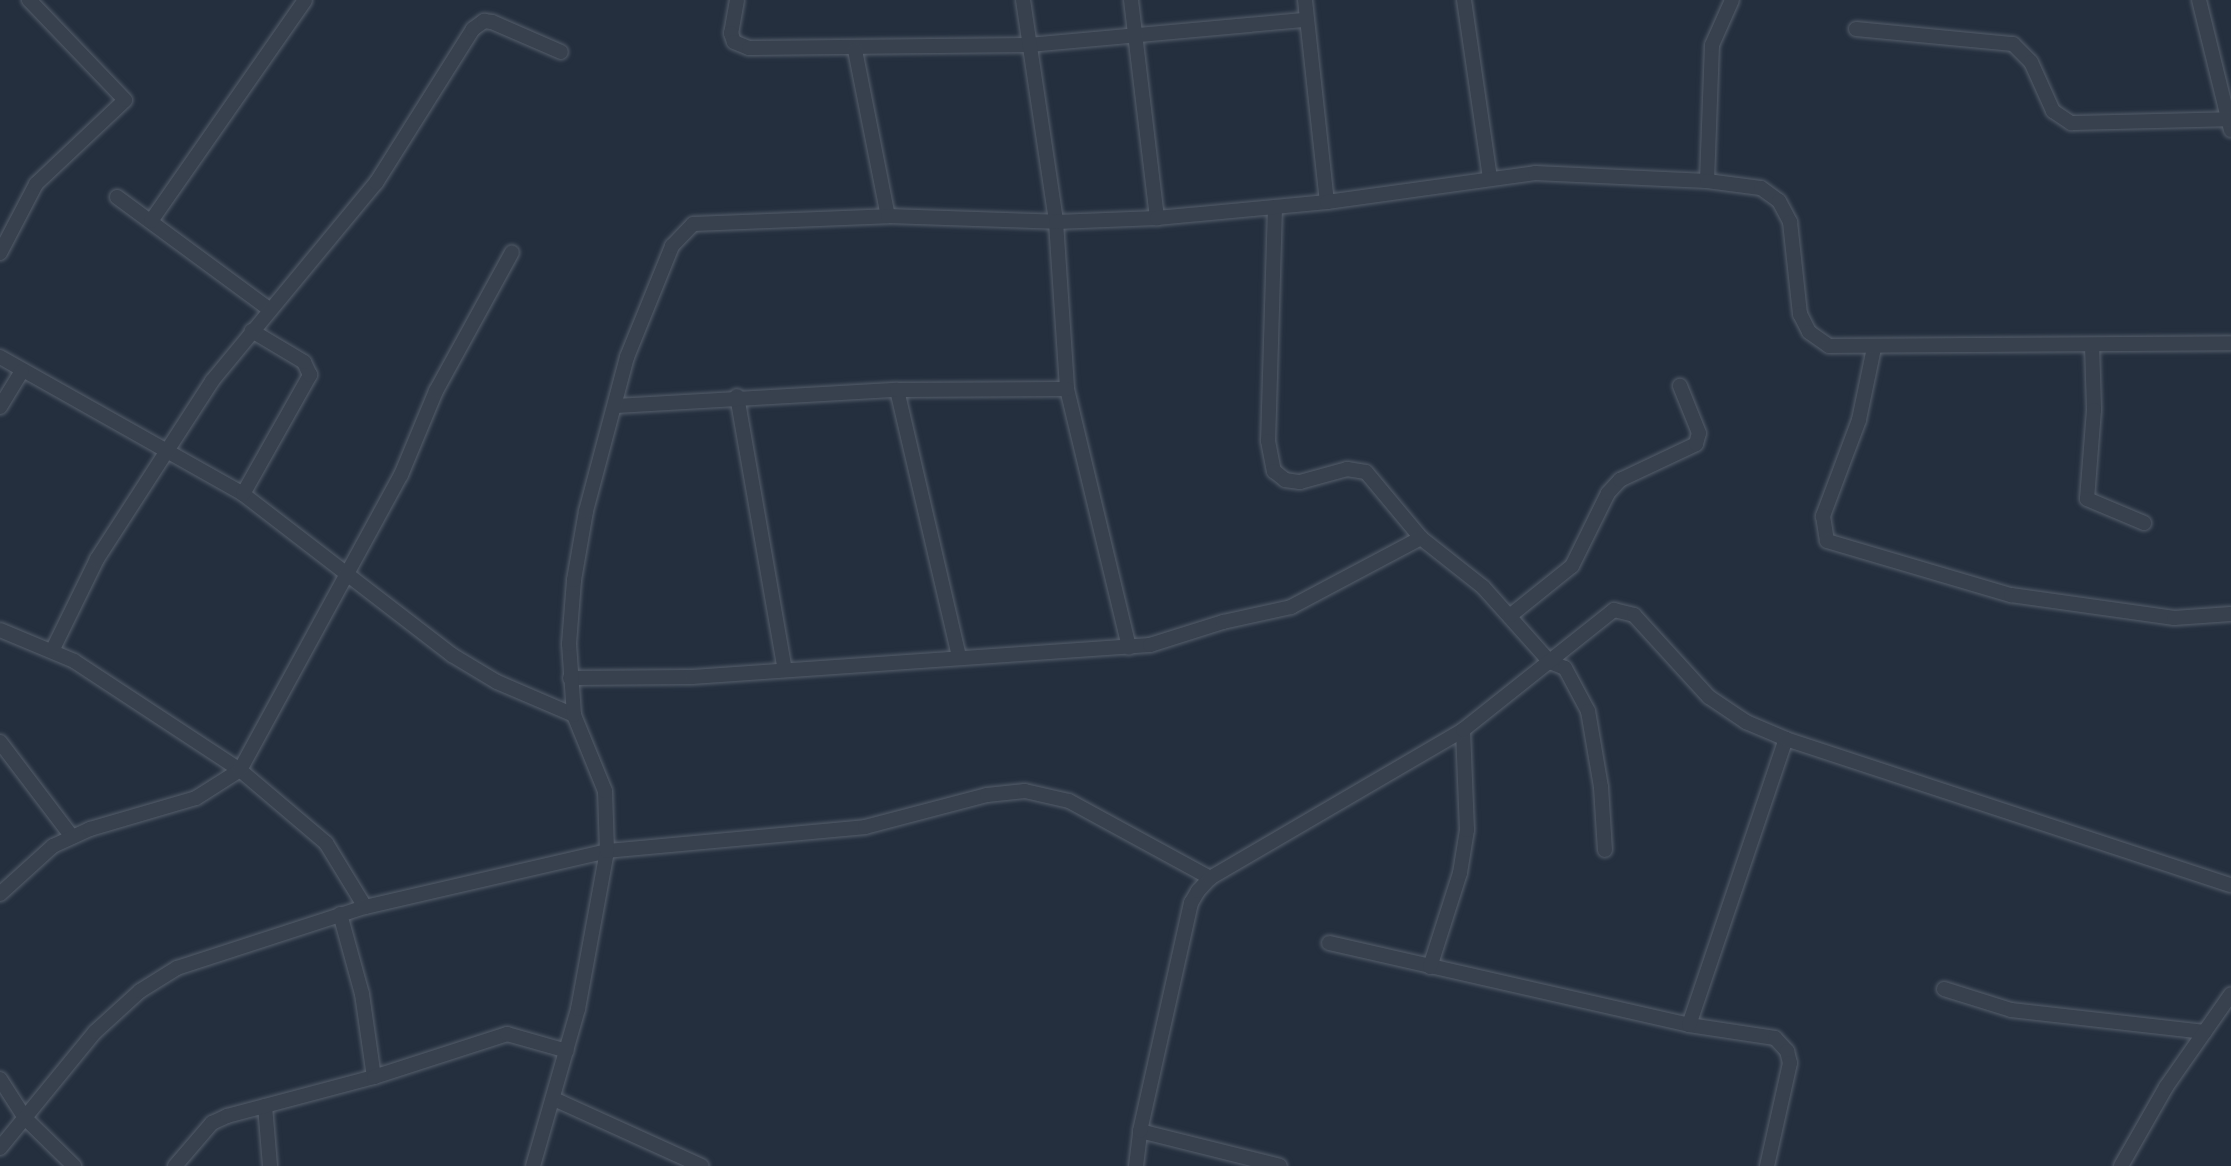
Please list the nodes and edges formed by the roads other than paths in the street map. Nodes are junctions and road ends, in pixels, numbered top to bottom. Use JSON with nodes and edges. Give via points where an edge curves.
{"nodes":[{"id":1,"x":29,"y":0,"type":"edge"},
{"id":2,"x":305,"y":0,"type":"edge"},
{"id":3,"x":736,"y":0,"type":"edge"},
{"id":4,"x":1023,"y":0,"type":"edge"},
{"id":5,"x":1131,"y":0,"type":"edge"},
{"id":6,"x":1305,"y":0,"type":"edge"},
{"id":7,"x":1464,"y":0,"type":"edge"},
{"id":8,"x":1732,"y":0,"type":"edge"},
{"id":9,"x":2200,"y":0,"type":"edge"},
{"id":10,"x":1306,"y":20,"type":"junction"},
{"id":11,"x":1856,"y":29,"type":"dead end"},
{"id":12,"x":1133,"y":39,"type":"junction"},
{"id":13,"x":1029,"y":46,"type":"junction"},
{"id":14,"x":855,"y":50,"type":"junction"},
{"id":15,"x":561,"y":52,"type":"dead end"},
{"id":16,"x":2230,"y":123,"type":"edge"},
{"id":17,"x":1490,"y":178,"type":"junction"},
{"id":18,"x":1707,"y":181,"type":"junction"},
{"id":19,"x":117,"y":197,"type":"dead end"},
{"id":20,"x":1327,"y":202,"type":"junction"},
{"id":21,"x":1275,"y":207,"type":"junction"},
{"id":22,"x":888,"y":216,"type":"junction"},
{"id":23,"x":1157,"y":218,"type":"junction"},
{"id":24,"x":151,"y":221,"type":"junction"},
{"id":25,"x":1056,"y":222,"type":"junction"},
{"id":26,"x":512,"y":252,"type":"dead end"},
{"id":27,"x":0,"y":253,"type":"edge"},
{"id":28,"x":269,"y":309,"type":"junction"},
{"id":29,"x":252,"y":330,"type":"junction"},
{"id":30,"x":2231,"y":343,"type":"edge"},
{"id":31,"x":2092,"y":345,"type":"junction"},
{"id":32,"x":1874,"y":348,"type":"junction"},
{"id":33,"x":0,"y":357,"type":"edge"},
{"id":34,"x":22,"y":371,"type":"junction"},
{"id":35,"x":1680,"y":386,"type":"dead end"},
{"id":36,"x":1067,"y":389,"type":"junction"},
{"id":37,"x":897,"y":390,"type":"junction"},
{"id":38,"x":737,"y":396,"type":"junction"},
{"id":39,"x":616,"y":406,"type":"junction"},
{"id":40,"x":0,"y":407,"type":"edge"},
{"id":41,"x":168,"y":448,"type":"junction"},
{"id":42,"x":244,"y":494,"type":"junction"},
{"id":43,"x":2144,"y":523,"type":"dead end"},
{"id":44,"x":1421,"y":538,"type":"junction"},
{"id":45,"x":346,"y":572,"type":"junction"},
{"id":46,"x":2231,"y":614,"type":"edge"},
{"id":47,"x":1511,"y":615,"type":"junction"},
{"id":48,"x":0,"y":630,"type":"edge"},
{"id":49,"x":1130,"y":648,"type":"junction"},
{"id":50,"x":52,"y":649,"type":"junction"},
{"id":51,"x":959,"y":656,"type":"junction"},
{"id":52,"x":1550,"y":662,"type":"junction"},
{"id":53,"x":785,"y":670,"type":"junction"},
{"id":54,"x":570,"y":678,"type":"junction"},
{"id":55,"x":574,"y":715,"type":"junction"},
{"id":56,"x":1462,"y":730,"type":"junction"},
{"id":57,"x":1786,"y":740,"type":"junction"},
{"id":58,"x":0,"y":742,"type":"edge"},
{"id":59,"x":240,"y":770,"type":"junction"},
{"id":60,"x":72,"y":837,"type":"junction"},
{"id":61,"x":607,"y":850,"type":"junction"},
{"id":62,"x":1605,"y":850,"type":"dead end"},
{"id":63,"x":1210,"y":878,"type":"junction"},
{"id":64,"x":2231,"y":885,"type":"edge"},
{"id":65,"x":0,"y":894,"type":"edge"},
{"id":66,"x":365,"y":906,"type":"junction"},
{"id":67,"x":340,"y":914,"type":"junction"},
{"id":68,"x":1328,"y":943,"type":"dead end"},
{"id":69,"x":1430,"y":967,"type":"junction"},
{"id":70,"x":1944,"y":989,"type":"dead end"},
{"id":71,"x":2231,"y":994,"type":"edge"},
{"id":72,"x":1689,"y":1025,"type":"junction"},
{"id":73,"x":2205,"y":1032,"type":"junction"},
{"id":74,"x":567,"y":1051,"type":"junction"},
{"id":75,"x":374,"y":1077,"type":"junction"},
{"id":76,"x":0,"y":1079,"type":"edge"},
{"id":77,"x":554,"y":1100,"type":"junction"},
{"id":78,"x":265,"y":1106,"type":"junction"},
{"id":79,"x":25,"y":1118,"type":"junction"},
{"id":80,"x":1140,"y":1131,"type":"junction"},
{"id":81,"x":0,"y":1148,"type":"edge"},
{"id":82,"x":74,"y":1166,"type":"edge"},
{"id":83,"x":175,"y":1166,"type":"edge"},
{"id":84,"x":270,"y":1166,"type":"edge"},
{"id":85,"x":533,"y":1166,"type":"edge"},
{"id":86,"x":702,"y":1166,"type":"edge"},
{"id":87,"x":1136,"y":1166,"type":"edge"},
{"id":88,"x":1280,"y":1166,"type":"edge"},
{"id":89,"x":1767,"y":1166,"type":"edge"},
{"id":90,"x":2121,"y":1166,"type":"edge"}],
"edges":[{"from":1,"to":27,"type":"street","via":[[125,100],[36,184]]},
{"from":2,"to":24,"type":"street"},
{"from":3,"to":14,"type":"street","via":[[731,33],[740,47]]},
{"from":4,"to":13,"type":"street"},
{"from":5,"to":12,"type":"street"},
{"from":6,"to":10,"type":"street"},
{"from":7,"to":17,"type":"street"},
{"from":8,"to":18,"type":"street","via":[[1712,45]]},
{"from":9,"to":16,"type":"street"},
{"from":10,"to":12,"type":"street"},
{"from":10,"to":20,"type":"street"},
{"from":11,"to":16,"type":"street","via":[[2013,44],[2030,62],[2053,111],[2072,123]]},
{"from":12,"to":13,"type":"street"},
{"from":12,"to":23,"type":"street"},
{"from":13,"to":14,"type":"street"},
{"from":13,"to":25,"type":"street"},
{"from":14,"to":22,"type":"street"},
{"from":15,"to":28,"type":"street","via":[[492,22],[479,23],[394,158]]},
{"from":17,"to":18,"type":"street","via":[[1580,173]]},
{"from":17,"to":20,"type":"street"},
{"from":18,"to":32,"type":"street","via":[[1761,188],[1780,200],[1790,222],[1800,314],[1809,332],[1829,346]]},
{"from":19,"to":24,"type":"street"},
{"from":20,"to":21,"type":"street"},
{"from":21,"to":23,"type":"street"},
{"from":21,"to":44,"type":"street","via":[[1268,440],[1274,472],[1300,482],[1347,469],[1366,472]]},
{"from":22,"to":25,"type":"street"},
{"from":22,"to":39,"type":"street","via":[[704,222],[684,229],[628,357]]},
{"from":23,"to":25,"type":"street"},
{"from":24,"to":28,"type":"street"},
{"from":25,"to":36,"type":"street"},
{"from":26,"to":45,"type":"street"},
{"from":28,"to":29,"type":"street"},
{"from":29,"to":41,"type":"street"},
{"from":29,"to":42,"type":"street","via":[[304,362],[310,374]]},
{"from":30,"to":31,"type":"street"},
{"from":31,"to":32,"type":"street"},
{"from":31,"to":43,"type":"street","via":[[2086,499]]},
{"from":32,"to":46,"type":"street","via":[[1859,420],[1823,516],[1827,540],[2010,595],[2174,618]]},
{"from":33,"to":34,"type":"street"},
{"from":34,"to":40,"type":"street"},
{"from":34,"to":41,"type":"street"},
{"from":35,"to":47,"type":"street","via":[[1699,433],[1696,444],[1620,480],[1572,566]]},
{"from":36,"to":37,"type":"street"},
{"from":36,"to":49,"type":"street"},
{"from":37,"to":38,"type":"street"},
{"from":37,"to":51,"type":"street"},
{"from":38,"to":39,"type":"street"},
{"from":38,"to":53,"type":"street"},
{"from":39,"to":54,"type":"street","via":[[574,580]]},
{"from":41,"to":42,"type":"street"},
{"from":41,"to":50,"type":"street"},
{"from":42,"to":45,"type":"street"},
{"from":44,"to":47,"type":"street"},
{"from":44,"to":49,"type":"street","via":[[1292,607]]},
{"from":45,"to":55,"type":"street","via":[[452,655]]},
{"from":45,"to":59,"type":"street"},
{"from":47,"to":52,"type":"street"},
{"from":48,"to":50,"type":"street"},
{"from":49,"to":51,"type":"street"},
{"from":50,"to":59,"type":"street"},
{"from":51,"to":53,"type":"street"},
{"from":52,"to":56,"type":"street"},
{"from":52,"to":57,"type":"street","via":[[1606,613],[1623,608],[1725,711]]},
{"from":52,"to":62,"type":"street","via":[[1565,668],[1588,711]]},
{"from":53,"to":54,"type":"street"},
{"from":54,"to":55,"type":"street"},
{"from":55,"to":61,"type":"street","via":[[604,790]]},
{"from":56,"to":63,"type":"street"},
{"from":56,"to":69,"type":"street","via":[[1466,830],[1460,873]]},
{"from":57,"to":64,"type":"street"},
{"from":57,"to":72,"type":"street"},
{"from":58,"to":60,"type":"street"},
{"from":59,"to":60,"type":"street","via":[[196,798]]},
{"from":59,"to":66,"type":"street","via":[[326,843]]},
{"from":60,"to":65,"type":"street","via":[[35,859]]},
{"from":61,"to":63,"type":"street","via":[[865,827],[1025,791],[1068,801]]},
{"from":61,"to":66,"type":"street"},
{"from":61,"to":74,"type":"street"},
{"from":63,"to":80,"type":"street","via":[[1191,904]]},
{"from":66,"to":67,"type":"street"},
{"from":67,"to":75,"type":"street","via":[[362,994]]},
{"from":67,"to":79,"type":"street","via":[[177,968],[140,991],[95,1032]]},
{"from":68,"to":69,"type":"street"},
{"from":69,"to":72,"type":"street"},
{"from":70,"to":73,"type":"street","via":[[2010,1010]]},
{"from":71,"to":73,"type":"street"},
{"from":72,"to":89,"type":"street","via":[[1774,1038],[1787,1051],[1790,1064]]},
{"from":73,"to":90,"type":"street"},
{"from":74,"to":75,"type":"street","via":[[507,1034]]},
{"from":74,"to":77,"type":"street"},
{"from":75,"to":78,"type":"street"},
{"from":76,"to":79,"type":"street"},
{"from":77,"to":85,"type":"street"},
{"from":77,"to":86,"type":"street"},
{"from":78,"to":83,"type":"street","via":[[212,1124]]},
{"from":78,"to":84,"type":"street"},
{"from":79,"to":81,"type":"street"},
{"from":79,"to":82,"type":"street"},
{"from":80,"to":87,"type":"street"},
{"from":80,"to":88,"type":"street"}]}
